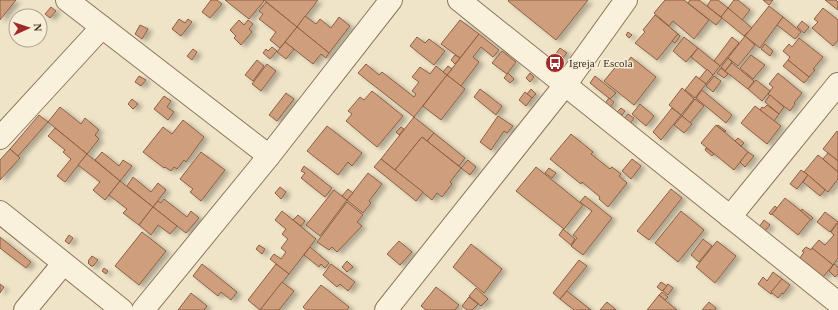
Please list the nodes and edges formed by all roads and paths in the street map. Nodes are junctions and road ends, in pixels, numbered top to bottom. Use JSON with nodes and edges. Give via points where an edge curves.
{"nodes":[{"id":1,"x":67,"y":0,"type":"edge"},
{"id":2,"x":391,"y":0,"type":"edge"},
{"id":3,"x":459,"y":0,"type":"edge"},
{"id":4,"x":626,"y":0,"type":"edge"},
{"id":5,"x":102,"y":27,"type":"junction"},
{"id":6,"x":838,"y":84,"type":"edge"},
{"id":7,"x":565,"y":85,"type":"junction"},
{"id":8,"x":0,"y":138,"type":"edge"},
{"id":9,"x":269,"y":156,"type":"junction"},
{"id":10,"x":0,"y":212,"type":"edge"},
{"id":11,"x":730,"y":216,"type":"junction"},
{"id":12,"x":63,"y":264,"type":"junction"},
{"id":13,"x":838,"y":303,"type":"edge"},
{"id":14,"x":25,"y":310,"type":"edge"},
{"id":15,"x":122,"y":310,"type":"edge"},
{"id":16,"x":143,"y":310,"type":"edge"},
{"id":17,"x":386,"y":310,"type":"edge"}],
"edges":[{"from":1,"to":5,"type":"street"},
{"from":2,"to":9,"type":"street"},
{"from":3,"to":7,"type":"street"},
{"from":4,"to":7,"type":"street"},
{"from":5,"to":8,"type":"street"},
{"from":5,"to":9,"type":"street"},
{"from":6,"to":11,"type":"street"},
{"from":7,"to":11,"type":"street"},
{"from":7,"to":17,"type":"street"},
{"from":9,"to":16,"type":"street"},
{"from":10,"to":12,"type":"street"},
{"from":11,"to":13,"type":"street"},
{"from":12,"to":14,"type":"street"},
{"from":12,"to":15,"type":"street"}]}
